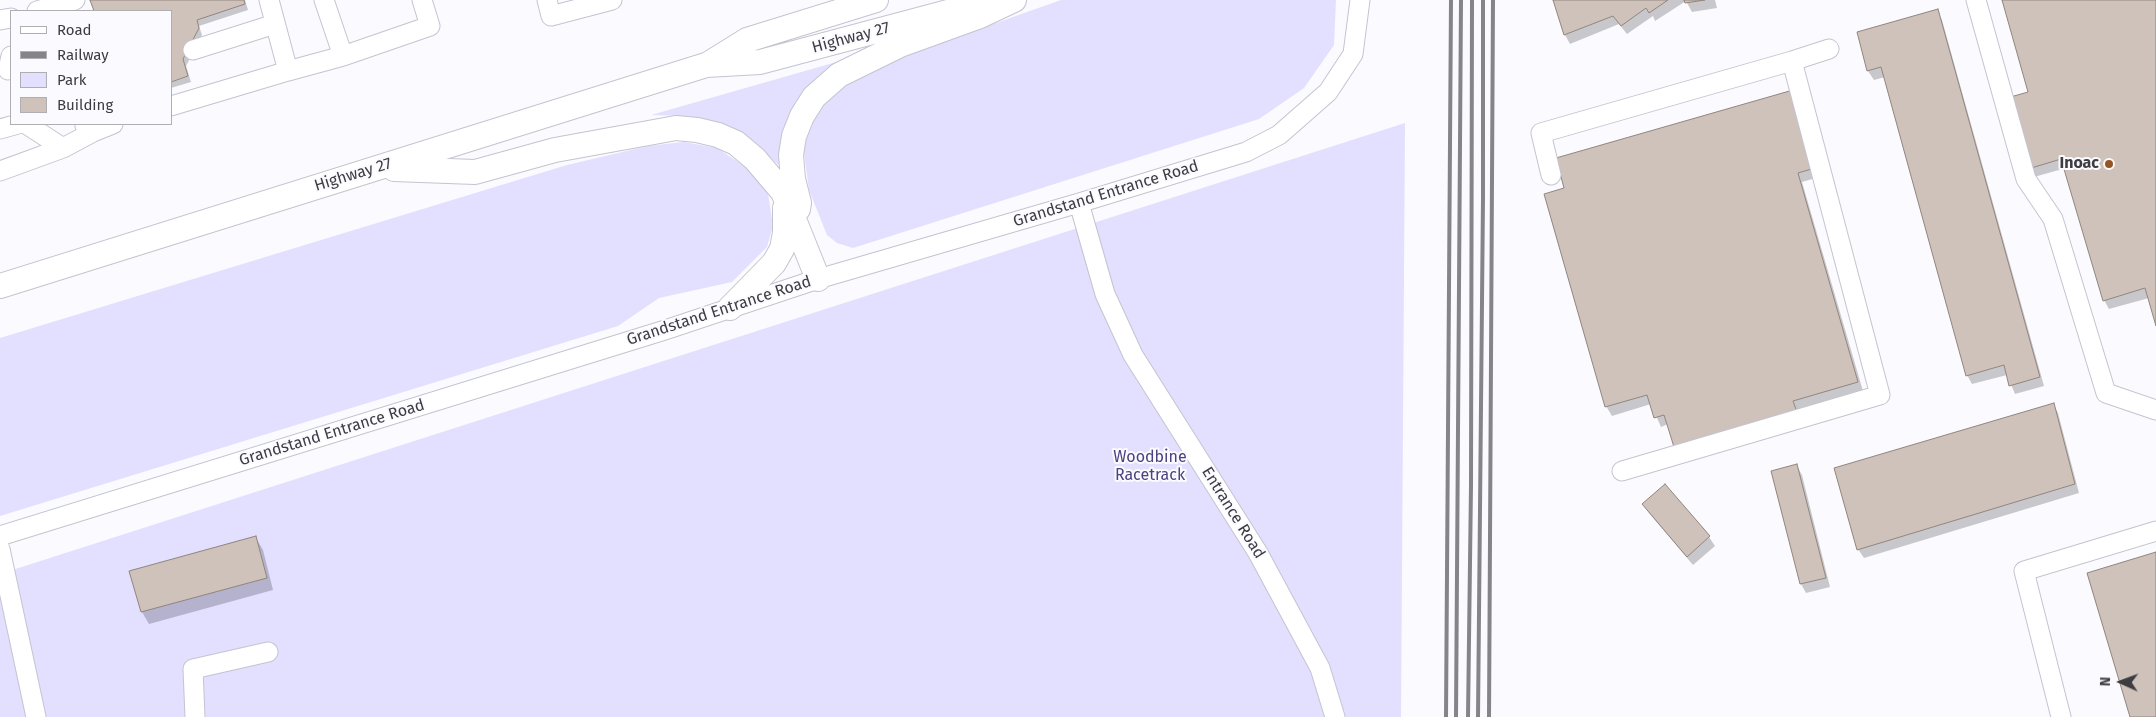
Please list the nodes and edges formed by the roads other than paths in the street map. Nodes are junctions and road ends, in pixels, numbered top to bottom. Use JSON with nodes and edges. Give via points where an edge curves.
{"nodes":[{"id":1,"x":75,"y":0,"type":"edge"},
{"id":2,"x":269,"y":0,"type":"edge"},
{"id":3,"x":324,"y":0,"type":"edge"},
{"id":4,"x":422,"y":0,"type":"edge"},
{"id":5,"x":547,"y":0,"type":"edge"},
{"id":6,"x":612,"y":0,"type":"edge"},
{"id":7,"x":994,"y":0,"type":"edge"},
{"id":8,"x":1014,"y":0,"type":"edge"},
{"id":9,"x":1360,"y":0,"type":"edge"},
{"id":10,"x":1976,"y":0,"type":"edge"},
{"id":11,"x":863,"y":2,"type":"edge"},
{"id":12,"x":40,"y":10,"type":"edge"},
{"id":13,"x":275,"y":24,"type":"junction"},
{"id":14,"x":1829,"y":49,"type":"dead end"},
{"id":15,"x":193,"y":50,"type":"dead end"},
{"id":16,"x":343,"y":56,"type":"junction"},
{"id":17,"x":1792,"y":60,"type":"junction"},
{"id":18,"x":706,"y":66,"type":"junction"},
{"id":19,"x":288,"y":71,"type":"junction"},
{"id":20,"x":172,"y":106,"type":"edge"},
{"id":21,"x":14,"y":125,"type":"edge"},
{"id":22,"x":28,"y":125,"type":"edge"},
{"id":23,"x":106,"y":125,"type":"edge"},
{"id":24,"x":87,"y":128,"type":"edge"},
{"id":25,"x":0,"y":129,"type":"edge"},
{"id":26,"x":63,"y":148,"type":"junction"},
{"id":27,"x":375,"y":168,"type":"junction"},
{"id":28,"x":0,"y":171,"type":"edge"},
{"id":29,"x":1552,"y":175,"type":"dead end"},
{"id":30,"x":783,"y":192,"type":"junction"},
{"id":31,"x":1079,"y":203,"type":"junction"},
{"id":32,"x":795,"y":223,"type":"junction"},
{"id":33,"x":818,"y":279,"type":"junction"},
{"id":34,"x":0,"y":286,"type":"edge"},
{"id":35,"x":730,"y":308,"type":"junction"},
{"id":36,"x":2156,"y":410,"type":"edge"},
{"id":37,"x":1622,"y":471,"type":"dead end"},
{"id":38,"x":2156,"y":531,"type":"edge"},
{"id":39,"x":0,"y":536,"type":"edge"},
{"id":40,"x":0,"y":549,"type":"edge"},
{"id":41,"x":268,"y":652,"type":"dead end"},
{"id":42,"x":36,"y":717,"type":"edge"},
{"id":43,"x":195,"y":717,"type":"edge"},
{"id":44,"x":1334,"y":717,"type":"edge"},
{"id":45,"x":2061,"y":717,"type":"edge"}],
"edges":[{"from":1,"to":12,"type":"street"},
{"from":2,"to":13,"type":"street"},
{"from":3,"to":16,"type":"street"},
{"from":4,"to":16,"type":"street","via":[[430,26]]},
{"from":5,"to":6,"type":"street","via":[[552,16]]},
{"from":7,"to":18,"type":"main road","name":"Highway 27","via":[[760,62]]},
{"from":8,"to":32,"type":"main road","via":[[900,45],[839,75],[814,97],[794,136],[791,155],[799,203]]},
{"from":9,"to":31,"type":"street","name":"Grandstand Entrance Road","via":[[1353,54],[1328,92],[1279,135],[1246,152]]},
{"from":10,"to":36,"type":"street","via":[[2026,179],[2054,219],[2106,393]]},
{"from":11,"to":18,"type":"main road","name":"Highway 27","via":[[747,40]]},
{"from":13,"to":15,"type":"street"},
{"from":13,"to":19,"type":"street"},
{"from":14,"to":17,"type":"street"},
{"from":16,"to":19,"type":"street"},
{"from":17,"to":29,"type":"street","via":[[1541,133]]},
{"from":17,"to":37,"type":"street","via":[[1880,395]]},
{"from":18,"to":27,"type":"main road","name":"Highway 27"},
{"from":19,"to":20,"type":"street"},
{"from":21,"to":25,"type":"street"},
{"from":22,"to":26,"type":"street"},
{"from":23,"to":24,"type":"street"},
{"from":24,"to":26,"type":"street"},
{"from":26,"to":28,"type":"street"},
{"from":27,"to":30,"type":"main road","via":[[475,172],[555,150],[676,128],[718,135],[736,143],[755,159]]},
{"from":27,"to":34,"type":"main road","name":"Highway 27"},
{"from":30,"to":32,"type":"main road"},
{"from":30,"to":35,"type":"main road","via":[[786,219],[782,249],[774,264]]},
{"from":31,"to":33,"type":"street","name":"Grandstand Entrance Road"},
{"from":31,"to":44,"type":"street","name":"Entrance Road","via":[[1105,294],[1133,355],[1258,553],[1320,668]]},
{"from":32,"to":33,"type":"main road"},
{"from":33,"to":35,"type":"street","name":"Grandstand Entrance Road"},
{"from":35,"to":39,"type":"street","name":"Grandstand Entrance Road"},
{"from":38,"to":45,"type":"street","via":[[2024,571]]},
{"from":40,"to":42,"type":"street"},
{"from":41,"to":43,"type":"street","via":[[193,669]]}]}
